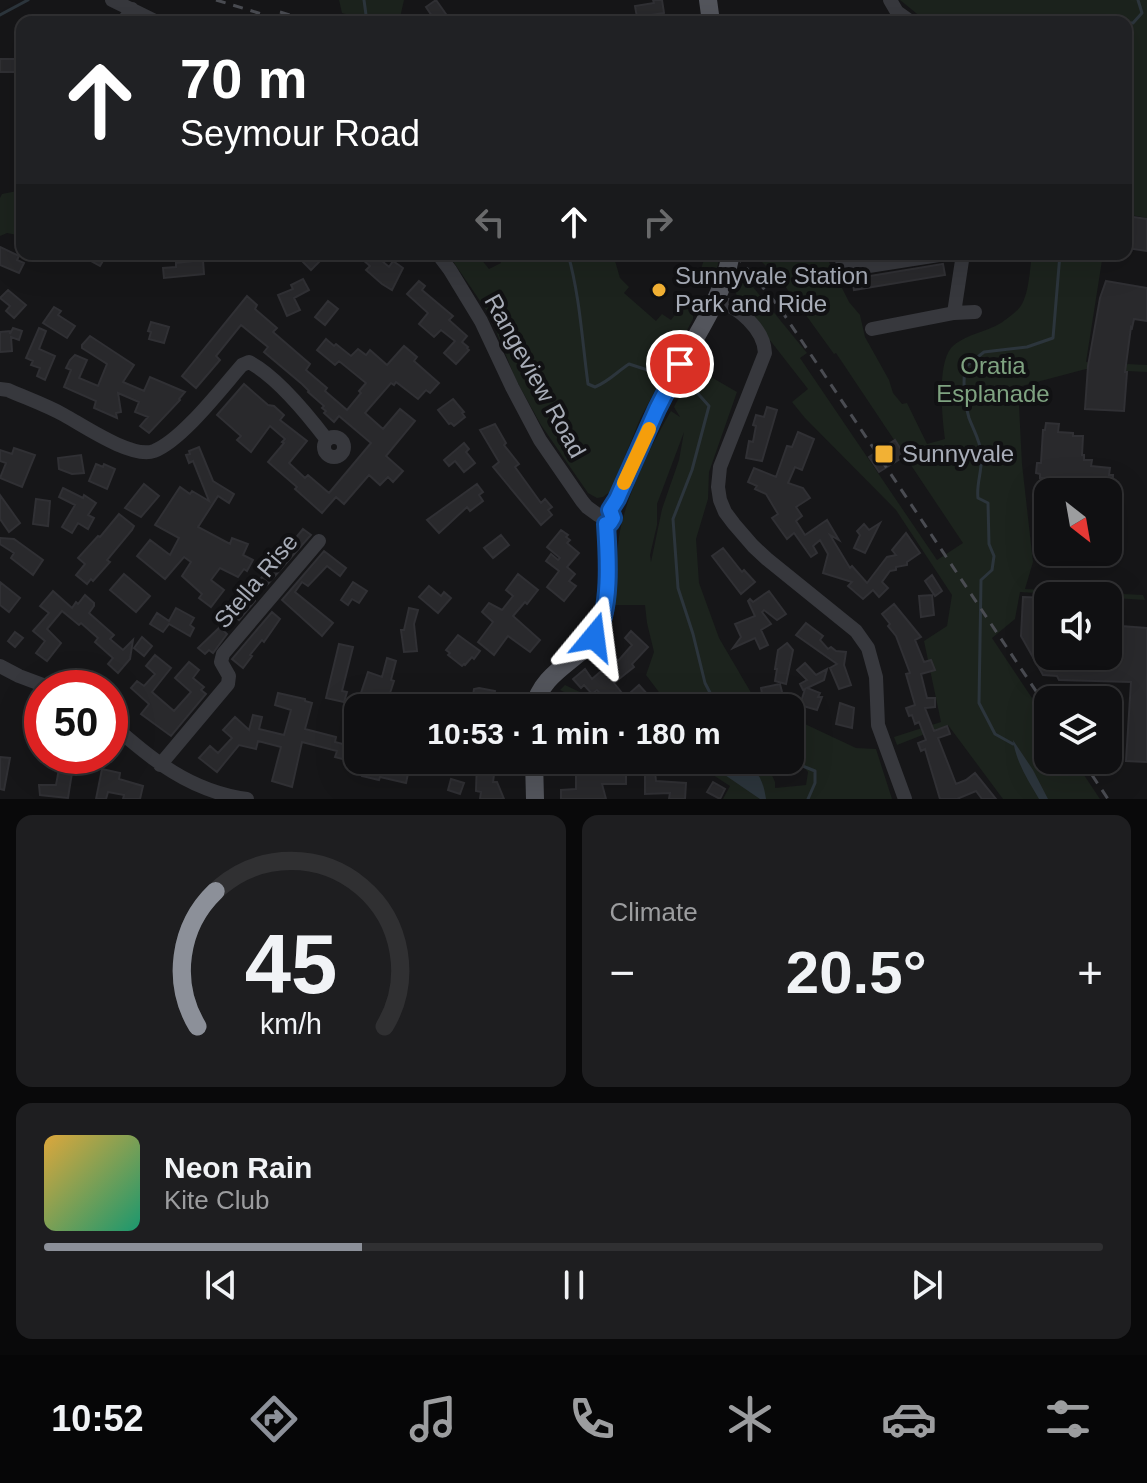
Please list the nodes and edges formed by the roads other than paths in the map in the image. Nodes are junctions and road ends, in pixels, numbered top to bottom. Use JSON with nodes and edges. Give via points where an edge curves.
{"nodes":[{"id":1,"x":112,"y":0,"type":"edge"},
{"id":2,"x":890,"y":0,"type":"edge"},
{"id":3,"x":132,"y":9,"type":"junction"},
{"id":4,"x":127,"y":16,"type":"edge"},
{"id":5,"x":145,"y":16,"type":"edge"},
{"id":6,"x":903,"y":16,"type":"edge"},
{"id":7,"x":442,"y":260,"type":"edge"},
{"id":8,"x":842,"y":260,"type":"edge"},
{"id":9,"x":877,"y":260,"type":"edge"},
{"id":10,"x":962,"y":260,"type":"edge"},
{"id":11,"x":729,"y":262,"type":"edge"},
{"id":12,"x":716,"y":301,"type":"junction"},
{"id":13,"x":975,"y":312,"type":"dead end"},
{"id":14,"x":954,"y":313,"type":"junction"},
{"id":15,"x":872,"y":329,"type":"dead end"},
{"id":16,"x":0,"y":389,"type":"edge"},
{"id":17,"x":327,"y":440,"type":"dead end"},
{"id":18,"x":604,"y":516,"type":"junction"},
{"id":19,"x":319,"y":541,"type":"dead end"},
{"id":20,"x":0,"y":666,"type":"edge"},
{"id":21,"x":24,"y":678,"type":"edge"},
{"id":22,"x":539,"y":694,"type":"edge"},
{"id":23,"x":128,"y":738,"type":"edge"},
{"id":24,"x":160,"y":765,"type":"junction"},
{"id":25,"x":534,"y":774,"type":"edge"},
{"id":26,"x":247,"y":799,"type":"edge"},
{"id":27,"x":535,"y":799,"type":"edge"},
{"id":28,"x":905,"y":799,"type":"edge"}],
"edges":[{"from":1,"to":3,"type":"street"},
{"from":2,"to":6,"type":"street"},
{"from":3,"to":4,"type":"street"},
{"from":3,"to":5,"type":"street"},
{"from":7,"to":18,"type":"street","name":"Rangeview Road","via":[[481,321],[540,440],[582,501]]},
{"from":8,"to":9,"type":"street","via":[[856,268]]},
{"from":10,"to":14,"type":"street"},
{"from":11,"to":12,"type":"main road"},
{"from":12,"to":18,"type":"main road"},
{"from":12,"to":28,"type":"street","via":[[743,316],[764,342],[765,353],[720,467],[720,500],[753,546],[856,631],[868,648],[876,677],[878,725]]},
{"from":13,"to":14,"type":"street"},
{"from":14,"to":15,"type":"street"},
{"from":16,"to":17,"type":"street","via":[[145,453],[184,428],[249,362],[281,388]]},
{"from":18,"to":22,"type":"main road","via":[[607,583],[602,623]]},
{"from":19,"to":24,"type":"street","name":"Stella Rise","via":[[223,654],[228,684]]},
{"from":20,"to":21,"type":"street"},
{"from":23,"to":24,"type":"street"},
{"from":24,"to":26,"type":"street","via":[[197,786]]},
{"from":25,"to":27,"type":"main road"}]}
